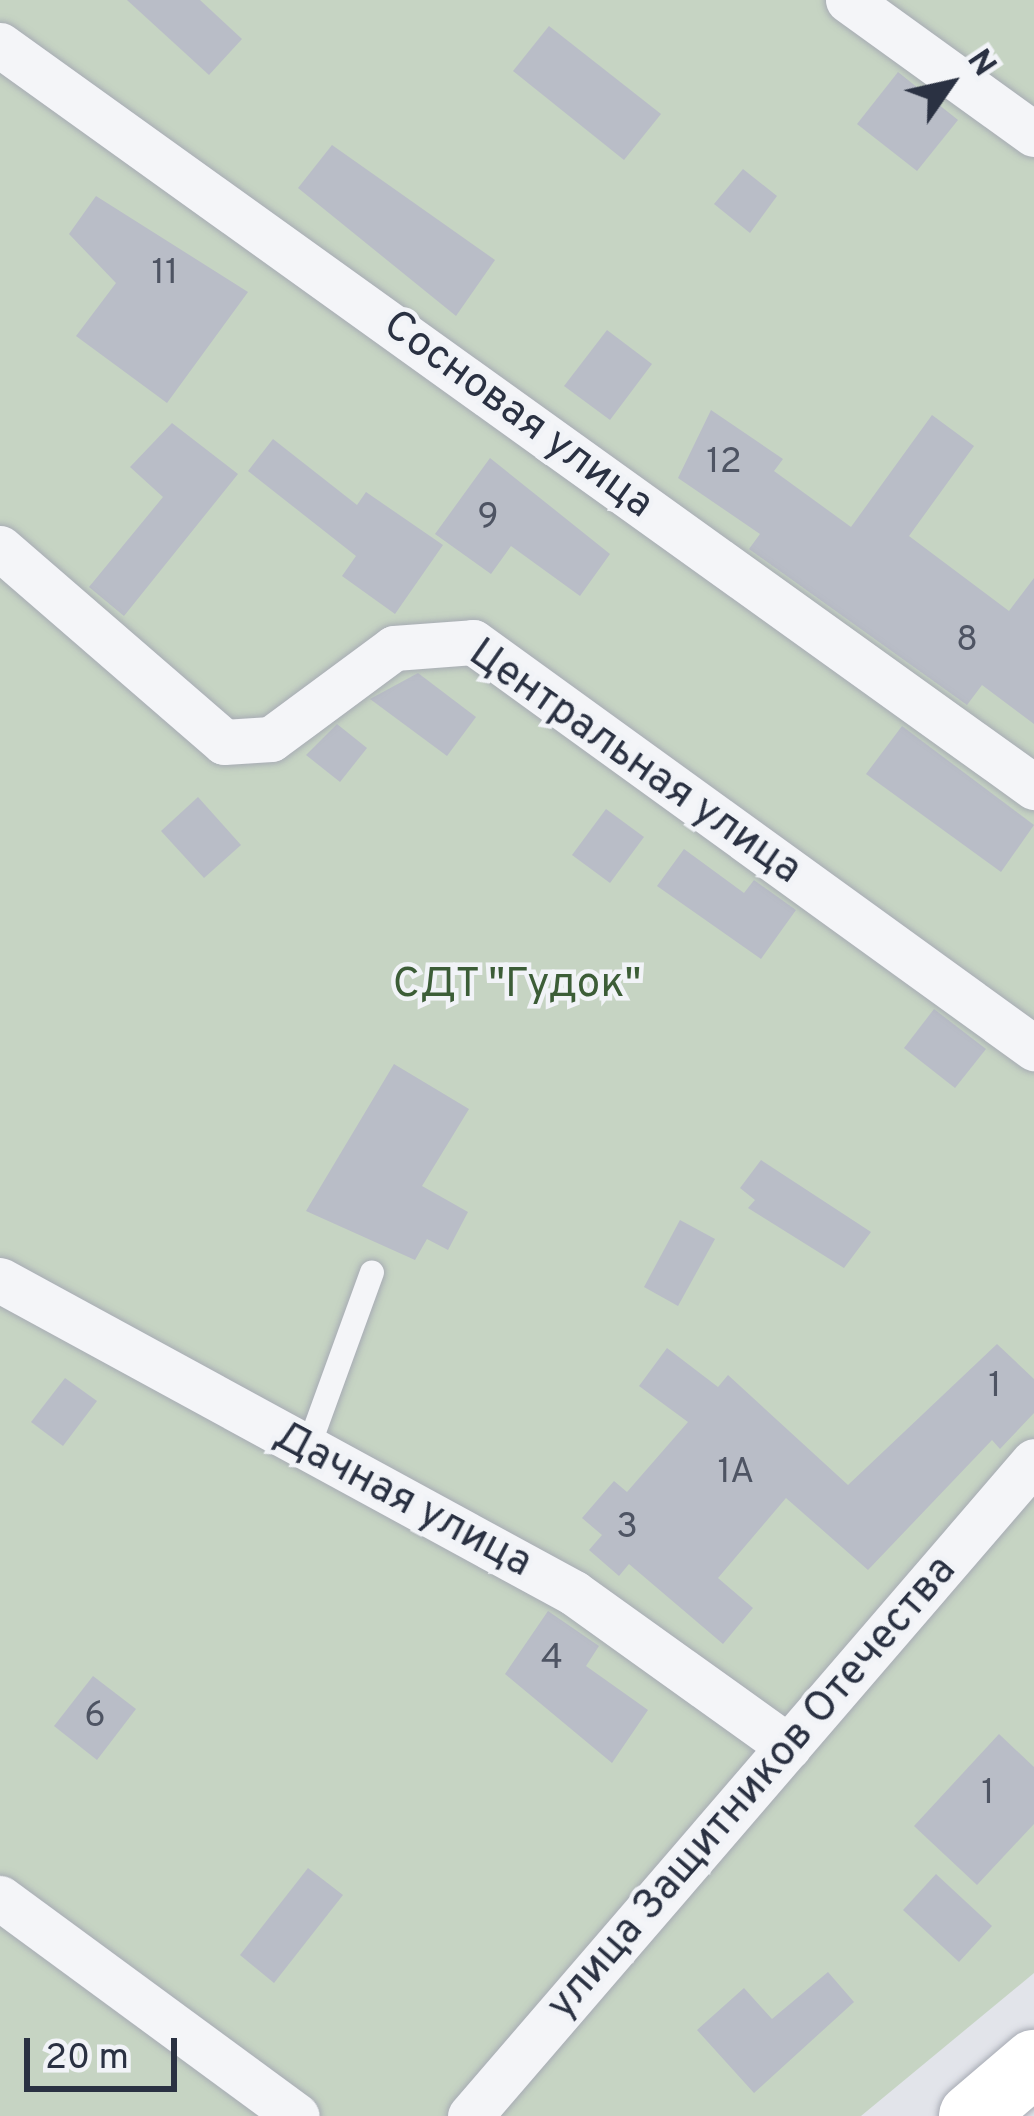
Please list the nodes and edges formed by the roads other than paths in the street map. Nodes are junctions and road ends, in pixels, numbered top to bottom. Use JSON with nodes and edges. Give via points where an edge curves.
{"nodes":[{"id":1,"x":848,"y":0,"type":"edge"},
{"id":2,"x":0,"y":45,"type":"edge"},
{"id":3,"x":1034,"y":134,"type":"edge"},
{"id":4,"x":0,"y":548,"type":"edge"},
{"id":5,"x":1034,"y":788,"type":"edge"},
{"id":6,"x":1034,"y":1048,"type":"edge"},
{"id":7,"x":372,"y":1272,"type":"dead end"},
{"id":8,"x":0,"y":1280,"type":"edge"},
{"id":9,"x":307,"y":1451,"type":"junction"},
{"id":10,"x":1034,"y":1461,"type":"edge"},
{"id":11,"x":789,"y":1747,"type":"junction"},
{"id":12,"x":0,"y":1898,"type":"edge"},
{"id":13,"x":1034,"y":2063,"type":"edge"},
{"id":14,"x":979,"y":2114,"type":"edge"},
{"id":15,"x":297,"y":2116,"type":"edge"},
{"id":16,"x":470,"y":2116,"type":"edge"}],
"edges":[{"from":1,"to":3,"type":"street"},
{"from":2,"to":5,"type":"street","name":"Сосновая улица"},
{"from":4,"to":6,"type":"street","name":"Центральная улица","via":[[224,742],[271,739],[394,648],[473,642]]},
{"from":7,"to":9,"type":"lane"},
{"from":8,"to":9,"type":"street","name":"Дачная улица"},
{"from":9,"to":11,"type":"street","name":"Дачная улица","via":[[574,1593]]},
{"from":10,"to":11,"type":"street","name":"улица Защитников Отечества"},
{"from":11,"to":16,"type":"street","name":"улица Защитников Отечества"},
{"from":12,"to":15,"type":"street"},
{"from":13,"to":14,"type":"main road"}]}
